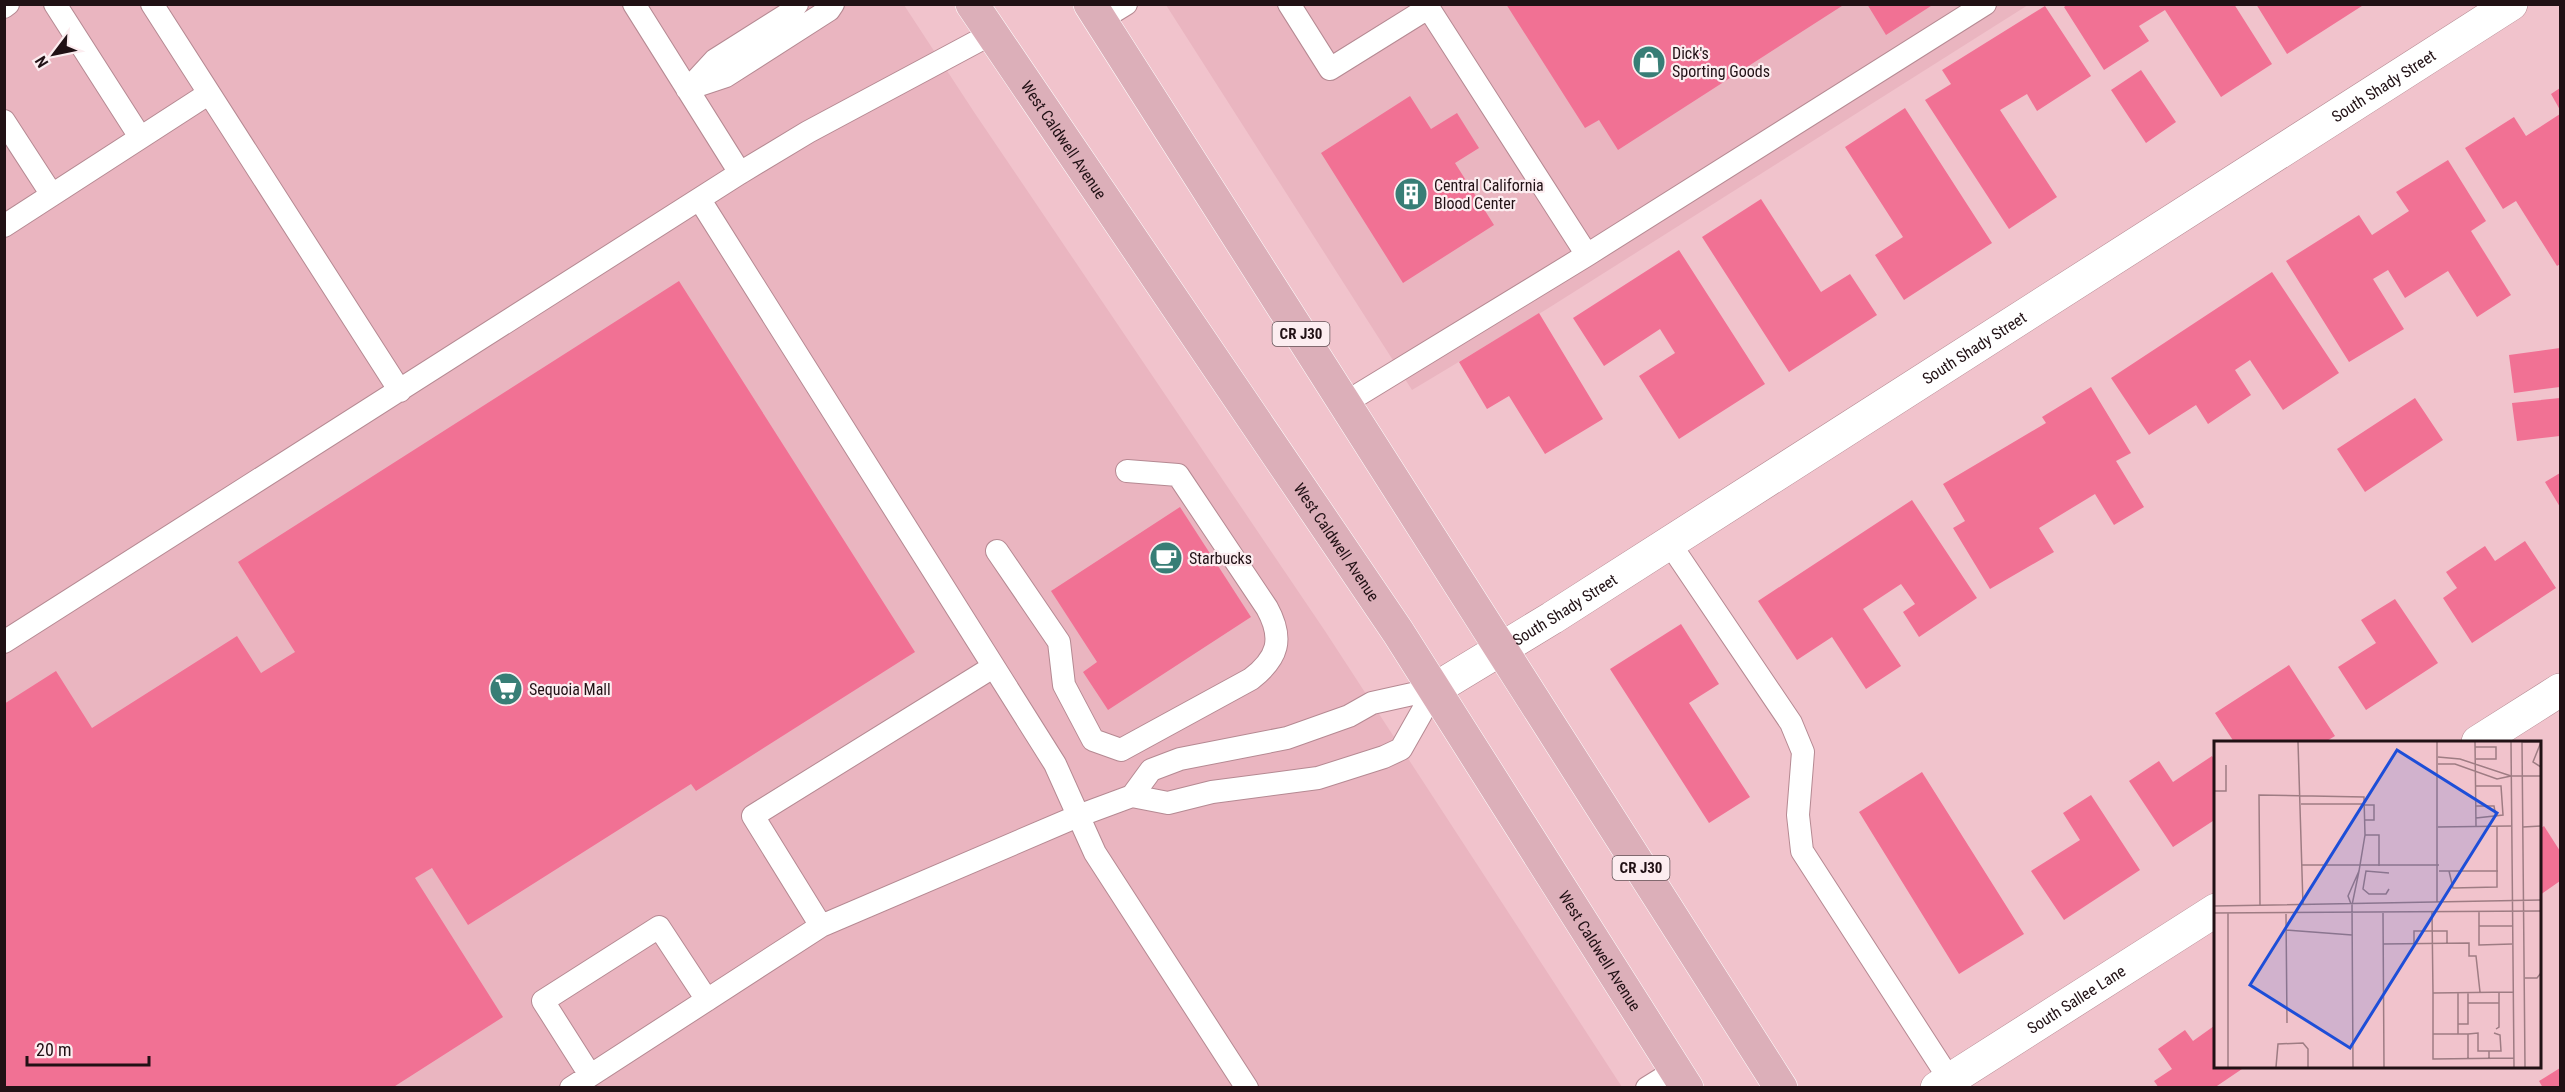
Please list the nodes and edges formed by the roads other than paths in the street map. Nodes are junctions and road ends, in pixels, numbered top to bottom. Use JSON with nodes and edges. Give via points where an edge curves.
{"nodes":[{"id":1,"x":55,"y":4,"type":"edge"},
{"id":2,"x":152,"y":4,"type":"edge"},
{"id":3,"x":634,"y":4,"type":"edge"},
{"id":4,"x":797,"y":4,"type":"edge"},
{"id":5,"x":833,"y":4,"type":"edge"},
{"id":6,"x":972,"y":4,"type":"edge"},
{"id":7,"x":1289,"y":4,"type":"edge"},
{"id":8,"x":1985,"y":4,"type":"edge"},
{"id":9,"x":2511,"y":4,"type":"edge"},
{"id":10,"x":1427,"y":6,"type":"edge"},
{"id":11,"x":1105,"y":10,"type":"edge"},
{"id":12,"x":991,"y":34,"type":"junction"},
{"id":13,"x":687,"y":89,"type":"junction"},
{"id":14,"x":208,"y":94,"type":"junction"},
{"id":15,"x":4,"y":121,"type":"edge"},
{"id":16,"x":140,"y":138,"type":"junction"},
{"id":17,"x":740,"y":173,"type":"junction"},
{"id":18,"x":52,"y":195,"type":"junction"},
{"id":19,"x":700,"y":200,"type":"junction"},
{"id":20,"x":4,"y":226,"type":"edge"},
{"id":21,"x":1587,"y":255,"type":"junction"},
{"id":22,"x":400,"y":392,"type":"junction"},
{"id":23,"x":1345,"y":403,"type":"junction"},
{"id":24,"x":1127,"y":471,"type":"dead end"},
{"id":25,"x":1668,"y":541,"type":"junction"},
{"id":26,"x":997,"y":551,"type":"dead end"},
{"id":27,"x":4,"y":642,"type":"edge"},
{"id":28,"x":1502,"y":648,"type":"junction"},
{"id":29,"x":993,"y":667,"type":"junction"},
{"id":30,"x":1435,"y":689,"type":"junction"},
{"id":31,"x":2560,"y":690,"type":"edge"},
{"id":32,"x":2480,"y":741,"type":"edge"},
{"id":33,"x":1132,"y":796,"type":"junction"},
{"id":34,"x":1078,"y":816,"type":"junction"},
{"id":35,"x":2214,"y":911,"type":"edge"},
{"id":36,"x":820,"y":926,"type":"junction"},
{"id":37,"x":707,"y":1000,"type":"junction"},
{"id":38,"x":1681,"y":1079,"type":"edge"},
{"id":39,"x":581,"y":1083,"type":"edge"},
{"id":40,"x":1944,"y":1084,"type":"edge"},
{"id":41,"x":1247,"y":1088,"type":"edge"},
{"id":42,"x":1647,"y":1088,"type":"edge"},
{"id":43,"x":1781,"y":1088,"type":"edge"}],
"edges":[{"from":1,"to":16,"type":"lane"},
{"from":2,"to":14,"type":"lane"},
{"from":3,"to":13,"type":"lane"},
{"from":4,"to":13,"type":"lane","via":[[791,12],[715,60]]},
{"from":5,"to":13,"type":"lane","via":[[726,76]]},
{"from":6,"to":12,"type":"main road","name":"West Caldwell Avenue"},
{"from":7,"to":10,"type":"lane","via":[[1330,69]]},
{"from":8,"to":21,"type":"lane"},
{"from":9,"to":25,"type":"street","name":"South Shady Street"},
{"from":10,"to":21,"type":"lane"},
{"from":11,"to":23,"type":"main road","number":"CR J30"},
{"from":12,"to":17,"type":"lane"},
{"from":12,"to":30,"type":"main road","name":"West Caldwell Avenue"},
{"from":13,"to":17,"type":"lane"},
{"from":14,"to":16,"type":"lane"},
{"from":14,"to":22,"type":"lane"},
{"from":15,"to":18,"type":"lane"},
{"from":16,"to":18,"type":"lane"},
{"from":17,"to":19,"type":"lane"},
{"from":18,"to":20,"type":"lane"},
{"from":19,"to":22,"type":"lane"},
{"from":19,"to":29,"type":"lane"},
{"from":21,"to":23,"type":"lane"},
{"from":22,"to":27,"type":"lane"},
{"from":23,"to":28,"type":"main road","number":"CR J30"},
{"from":24,"to":26,"type":"lane","via":[[1178,475],[1268,608],[1277,626],[1276,646],[1268,666],[1251,679],[1121,750],[1093,740],[1064,685],[1059,642]]},
{"from":25,"to":28,"type":"street","name":"South Shady Street"},
{"from":25,"to":40,"type":"lane","via":[[1795,733],[1803,752],[1798,815],[1802,850]]},
{"from":28,"to":30,"type":"street","name":"South Shady Street"},
{"from":28,"to":43,"type":"main road","number":"CR J30"},
{"from":29,"to":34,"type":"lane","via":[[1055,764]]},
{"from":29,"to":36,"type":"lane","via":[[753,816]]},
{"from":30,"to":33,"type":"lane","via":[[1372,703],[1287,738],[1180,759],[1151,770]]},
{"from":30,"to":33,"type":"lane","via":[[1401,749],[1363,765],[1318,778],[1212,792],[1168,803]]},
{"from":30,"to":38,"type":"main road","name":"West Caldwell Avenue"},
{"from":31,"to":32,"type":"street"},
{"from":33,"to":34,"type":"lane"},
{"from":34,"to":36,"type":"lane"},
{"from":34,"to":41,"type":"lane","via":[[1095,853]]},
{"from":35,"to":40,"type":"street","name":"South Sallee Lane"},
{"from":36,"to":37,"type":"lane"},
{"from":37,"to":39,"type":"lane"},
{"from":37,"to":39,"type":"lane","via":[[659,927],[552,994],[543,1001]]},
{"from":38,"to":42,"type":"lane"}]}
